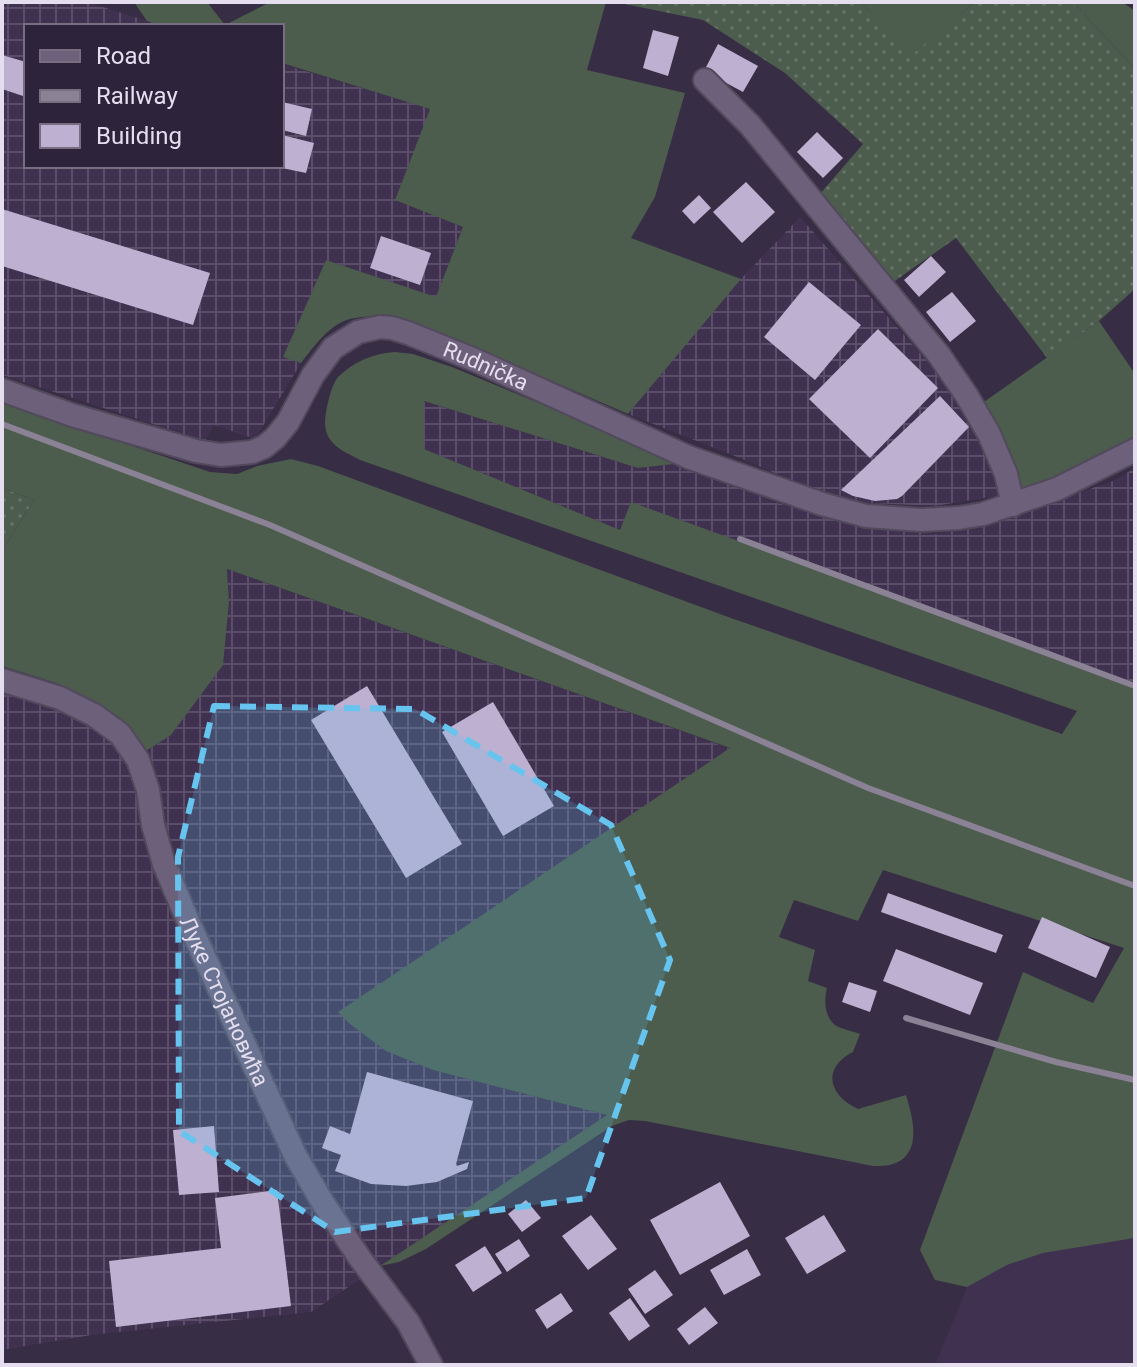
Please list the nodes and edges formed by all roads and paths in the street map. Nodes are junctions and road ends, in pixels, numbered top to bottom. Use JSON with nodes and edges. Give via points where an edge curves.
{"nodes":[{"id":1,"x":705,"y":80,"type":"dead end"},
{"id":2,"x":2,"y":390,"type":"edge"},
{"id":3,"x":1135,"y":450,"type":"edge"},
{"id":4,"x":1013,"y":505,"type":"junction"},
{"id":5,"x":2,"y":680,"type":"edge"},
{"id":6,"x":431,"y":1365,"type":"edge"}],
"edges":[{"from":1,"to":4,"type":"street","via":[[750,125],[939,355],[989,434]]},
{"from":2,"to":4,"type":"street","name":"Rudnička","via":[[196,451],[252,452],[288,422],[333,348],[358,332],[392,328],[688,457],[822,504],[866,516],[921,520],[959,518]]},
{"from":3,"to":4,"type":"street","name":"Rudnička"},
{"from":5,"to":6,"type":"street","name":"Луке Стојановића","via":[[94,715],[120,734],[138,760],[164,864],[295,1155],[359,1257],[408,1322]]}]}
